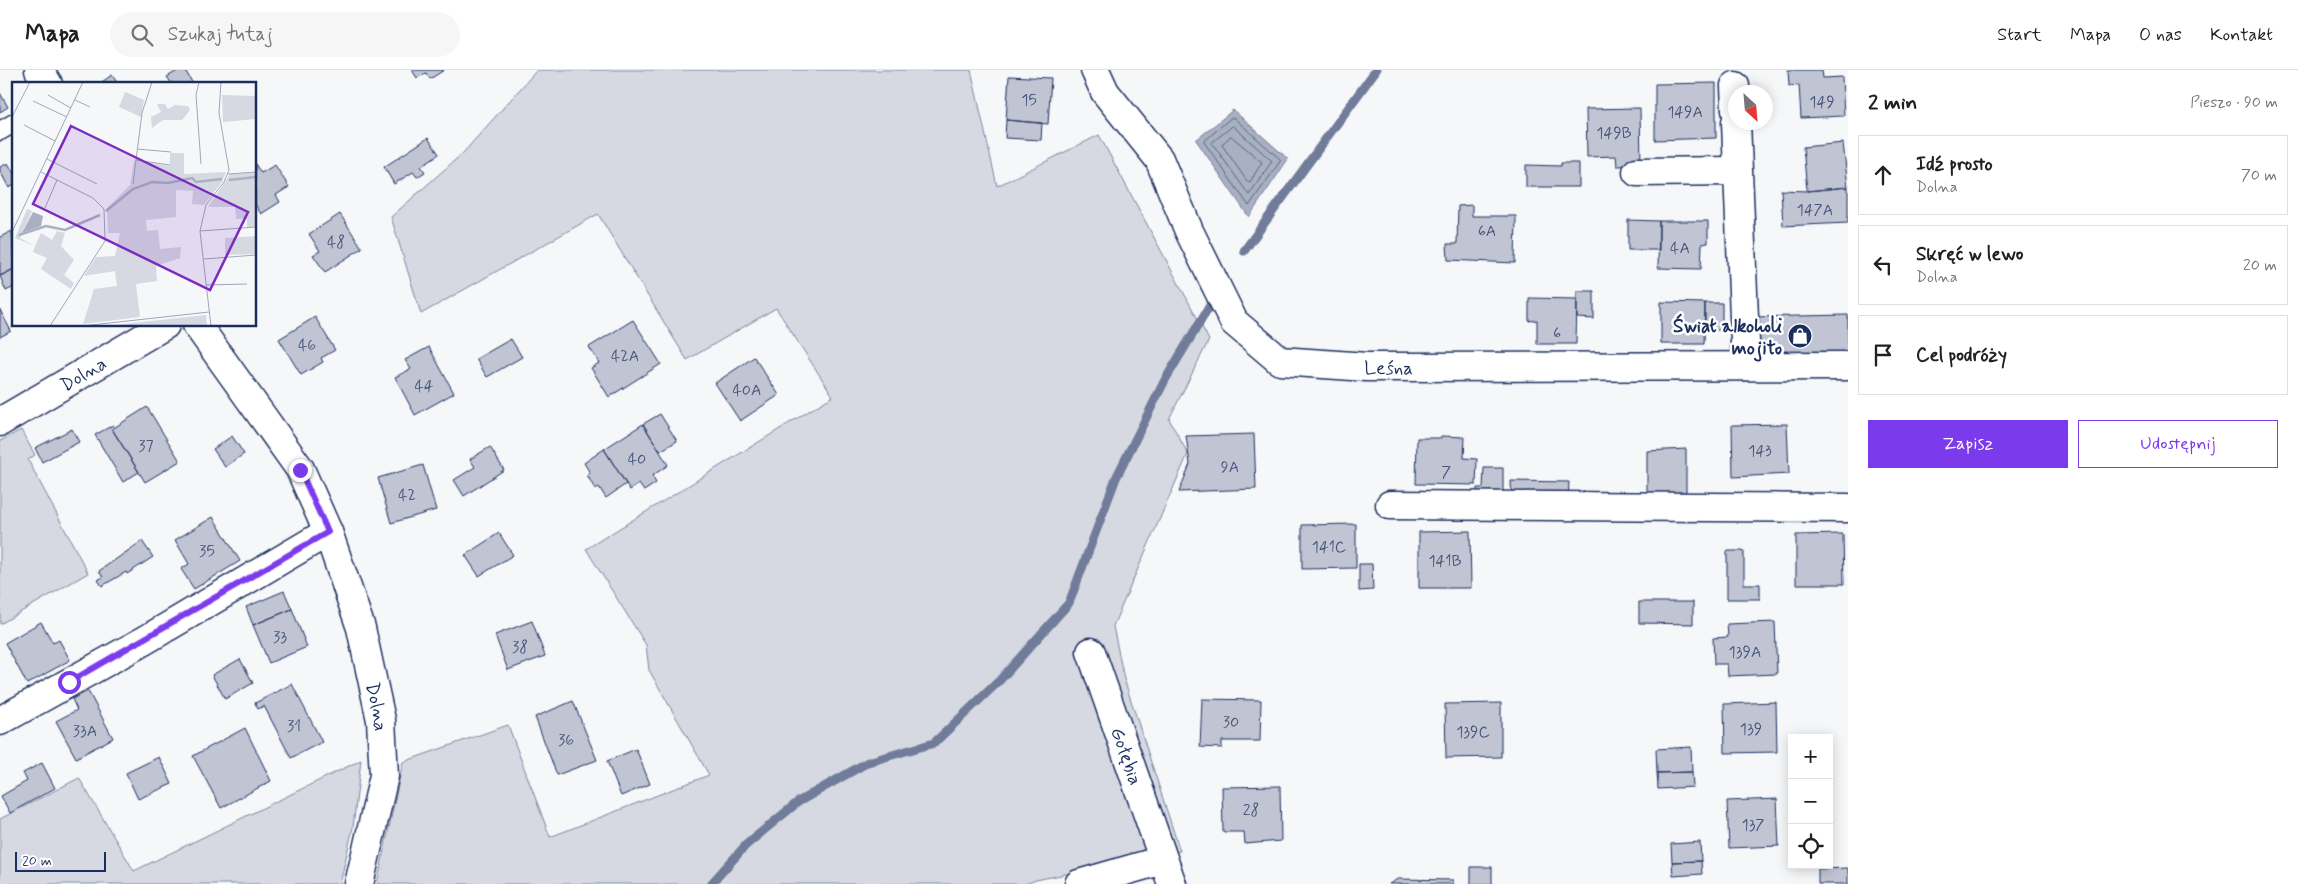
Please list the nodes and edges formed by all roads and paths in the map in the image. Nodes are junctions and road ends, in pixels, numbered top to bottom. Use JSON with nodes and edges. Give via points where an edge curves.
{"nodes":[{"id":1,"x":39,"y":70,"type":"edge"},
{"id":2,"x":1096,"y":70,"type":"edge"},
{"id":3,"x":47,"y":82,"type":"edge"},
{"id":4,"x":12,"y":124,"type":"edge"},
{"id":5,"x":0,"y":130,"type":"edge"},
{"id":6,"x":1736,"y":130,"type":"edge"},
{"id":7,"x":1738,"y":170,"type":"junction"},
{"id":8,"x":1637,"y":172,"type":"dead end"},
{"id":9,"x":163,"y":326,"type":"edge"},
{"id":10,"x":198,"y":326,"type":"edge"},
{"id":11,"x":1746,"y":366,"type":"junction"},
{"id":12,"x":1848,"y":366,"type":"edge"},
{"id":13,"x":0,"y":422,"type":"edge"},
{"id":14,"x":1390,"y":505,"type":"dead end"},
{"id":15,"x":1848,"y":508,"type":"edge"},
{"id":16,"x":328,"y":532,"type":"junction"},
{"id":17,"x":1091,"y":652,"type":"dead end"},
{"id":18,"x":0,"y":721,"type":"edge"},
{"id":19,"x":1168,"y":872,"type":"edge"},
{"id":20,"x":359,"y":884,"type":"edge"},
{"id":21,"x":1079,"y":884,"type":"edge"}],
"edges":[{"from":1,"to":3,"type":"street"},
{"from":2,"to":11,"type":"street","name":"Leśna","via":[[1105,92],[1159,159],[1189,231],[1234,322],[1280,361],[1367,367]]},
{"from":4,"to":5,"type":"lane"},
{"from":6,"to":7,"type":"street"},
{"from":7,"to":8,"type":"street"},
{"from":7,"to":11,"type":"street"},
{"from":9,"to":13,"type":"street","name":"Dolna"},
{"from":10,"to":16,"type":"street","name":"Dolna","via":[[300,470]]},
{"from":11,"to":12,"type":"street","name":"Leśna"},
{"from":14,"to":15,"type":"street"},
{"from":16,"to":18,"type":"street"},
{"from":16,"to":20,"type":"street","name":"Dolna","via":[[362,628],[381,720],[384,776]]},
{"from":17,"to":19,"type":"street","name":"Gołębia"},
{"from":19,"to":21,"type":"street","name":"Gołębia"}]}
